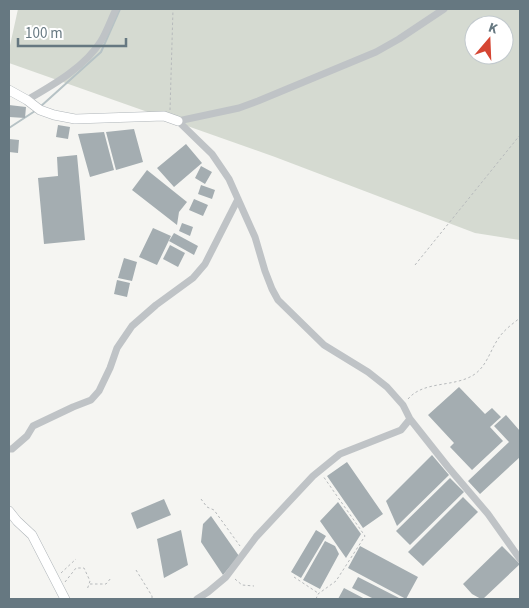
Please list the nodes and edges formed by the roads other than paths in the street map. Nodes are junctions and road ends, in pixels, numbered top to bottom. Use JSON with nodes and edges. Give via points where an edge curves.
{"nodes":[{"id":1,"x":116,"y":9,"type":"edge"},
{"id":2,"x":444,"y":9,"type":"edge"},
{"id":3,"x":9,"y":90,"type":"edge"},
{"id":4,"x":27,"y":100,"type":"junction"},
{"id":5,"x":174,"y":120,"type":"junction"},
{"id":6,"x":238,"y":198,"type":"junction"},
{"id":7,"x":410,"y":419,"type":"junction"},
{"id":8,"x":9,"y":449,"type":"edge"},
{"id":9,"x":9,"y":511,"type":"edge"},
{"id":10,"x":520,"y":559,"type":"edge"},
{"id":11,"x":65,"y":599,"type":"edge"},
{"id":12,"x":197,"y":599,"type":"edge"}],
"edges":[{"from":1,"to":4,"type":"street","via":[[91,55]]},
{"from":2,"to":5,"type":"street","via":[[376,52],[258,101],[239,108]]},
{"from":3,"to":4,"type":"street"},
{"from":4,"to":5,"type":"street","via":[[40,110],[75,119],[164,116]]},
{"from":5,"to":6,"type":"street","via":[[212,154]]},
{"from":6,"to":7,"type":"street","via":[[278,300],[324,345],[381,382],[403,405]]},
{"from":6,"to":8,"type":"street","via":[[205,264],[193,278],[132,326],[117,348],[99,391],[91,400],[33,426],[27,436]]},
{"from":7,"to":10,"type":"street","via":[[488,514]]},
{"from":7,"to":12,"type":"street","via":[[401,430],[340,454],[256,537],[228,574]]},
{"from":9,"to":11,"type":"street","via":[[32,535]]}]}
